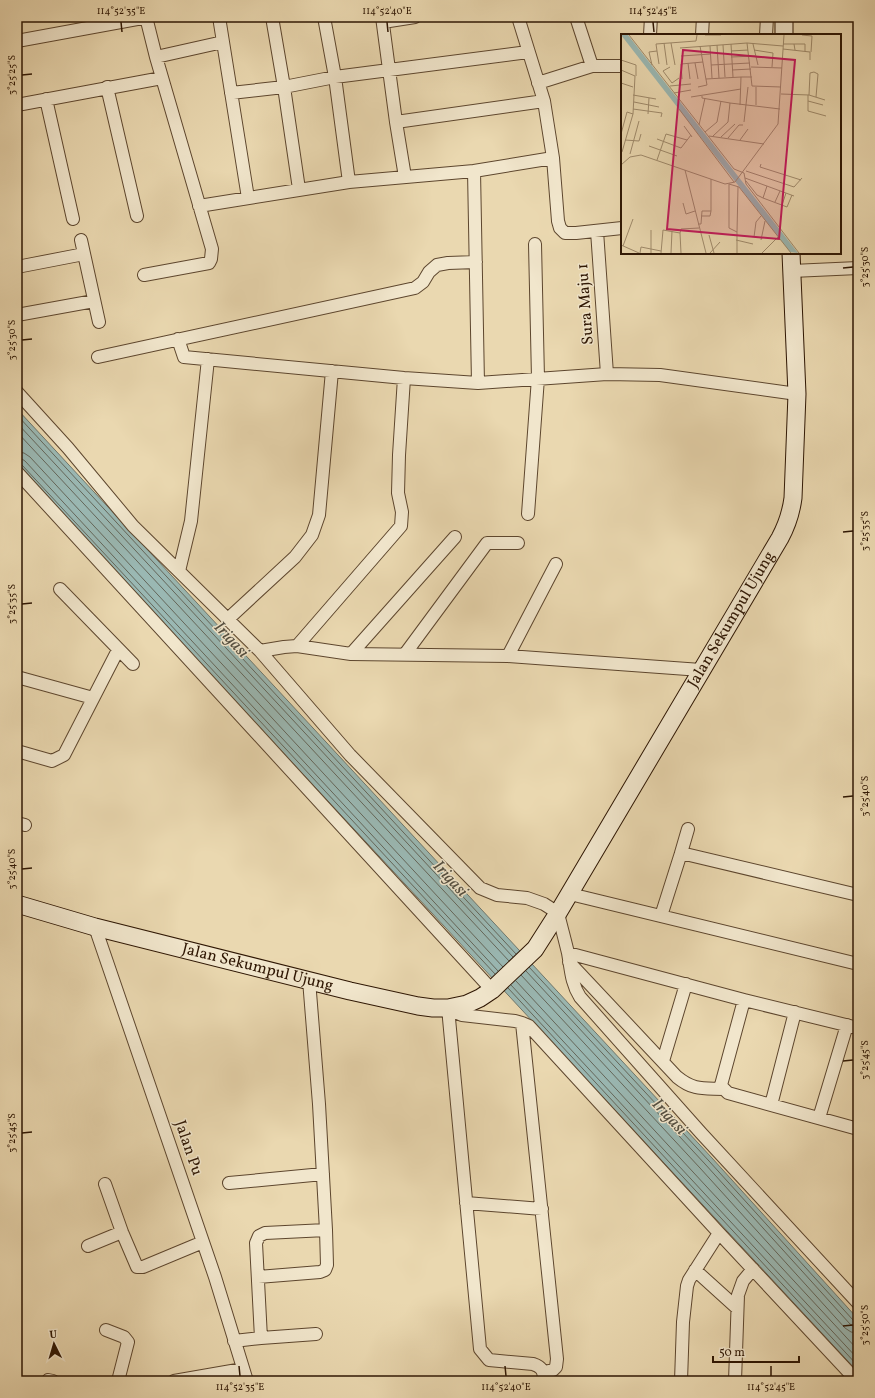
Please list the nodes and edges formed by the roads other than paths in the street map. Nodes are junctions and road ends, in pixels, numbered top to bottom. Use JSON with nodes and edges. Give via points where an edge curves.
{"nodes":[{"id":1,"x":147,"y":17,"type":"edge"},
{"id":2,"x":219,"y":17,"type":"edge"},
{"id":3,"x":272,"y":17,"type":"edge"},
{"id":4,"x":324,"y":17,"type":"edge"},
{"id":5,"x":415,"y":17,"type":"edge"},
{"id":6,"x":518,"y":17,"type":"edge"},
{"id":7,"x":576,"y":17,"type":"edge"},
{"id":8,"x":650,"y":17,"type":"edge"},
{"id":9,"x":703,"y":17,"type":"edge"},
{"id":10,"x":767,"y":17,"type":"edge"},
{"id":11,"x":784,"y":17,"type":"edge"},
{"id":12,"x":382,"y":20,"type":"edge"},
{"id":13,"x":650,"y":34,"type":"edge"},
{"id":14,"x":702,"y":34,"type":"edge"},
{"id":15,"x":766,"y":34,"type":"edge"},
{"id":16,"x":784,"y":34,"type":"edge"},
{"id":17,"x":17,"y":41,"type":"edge"},
{"id":18,"x":223,"y":42,"type":"junction"},
{"id":19,"x":528,"y":52,"type":"junction"},
{"id":20,"x":156,"y":57,"type":"junction"},
{"id":21,"x":592,"y":66,"type":"junction"},
{"id":22,"x":621,"y":66,"type":"edge"},
{"id":23,"x":390,"y":70,"type":"junction"},
{"id":24,"x":335,"y":77,"type":"junction"},
{"id":25,"x":162,"y":78,"type":"junction"},
{"id":26,"x":538,"y":83,"type":"junction"},
{"id":27,"x":107,"y":87,"type":"junction"},
{"id":28,"x":284,"y":87,"type":"junction"},
{"id":29,"x":231,"y":93,"type":"junction"},
{"id":30,"x":46,"y":99,"type":"junction"},
{"id":31,"x":544,"y":101,"type":"junction"},
{"id":32,"x":17,"y":105,"type":"edge"},
{"id":33,"x":396,"y":122,"type":"junction"},
{"id":34,"x":553,"y":158,"type":"junction"},
{"id":35,"x":474,"y":171,"type":"junction"},
{"id":36,"x":405,"y":177,"type":"junction"},
{"id":37,"x":349,"y":182,"type":"junction"},
{"id":38,"x":299,"y":189,"type":"junction"},
{"id":39,"x":248,"y":198,"type":"junction"},
{"id":40,"x":199,"y":206,"type":"junction"},
{"id":41,"x":137,"y":216,"type":"dead end"},
{"id":42,"x":73,"y":218,"type":"dead end"},
{"id":43,"x":621,"y":228,"type":"edge"},
{"id":44,"x":597,"y":231,"type":"junction"},
{"id":45,"x":82,"y":240,"type":"dead end"},
{"id":46,"x":535,"y":244,"type":"dead end"},
{"id":47,"x":84,"y":254,"type":"junction"},
{"id":48,"x":791,"y":254,"type":"edge"},
{"id":49,"x":476,"y":262,"type":"junction"},
{"id":50,"x":17,"y":267,"type":"edge"},
{"id":51,"x":858,"y":268,"type":"edge"},
{"id":52,"x":792,"y":271,"type":"junction"},
{"id":53,"x":144,"y":275,"type":"dead end"},
{"id":54,"x":94,"y":301,"type":"junction"},
{"id":55,"x":17,"y":315,"type":"edge"},
{"id":56,"x":99,"y":322,"type":"dead end"},
{"id":57,"x":178,"y":339,"type":"junction"},
{"id":58,"x":98,"y":356,"type":"dead end"},
{"id":59,"x":208,"y":359,"type":"junction"},
{"id":60,"x":332,"y":371,"type":"junction"},
{"id":61,"x":607,"y":374,"type":"junction"},
{"id":62,"x":404,"y":378,"type":"junction"},
{"id":63,"x":538,"y":378,"type":"junction"},
{"id":64,"x":478,"y":383,"type":"junction"},
{"id":65,"x":17,"y":392,"type":"edge"},
{"id":66,"x":797,"y":394,"type":"junction"},
{"id":67,"x":17,"y":472,"type":"edge"},
{"id":68,"x":528,"y":514,"type":"dead end"},
{"id":69,"x":455,"y":537,"type":"dead end"},
{"id":70,"x":518,"y":542,"type":"dead end"},
{"id":71,"x":556,"y":564,"type":"dead end"},
{"id":72,"x":179,"y":571,"type":"junction"},
{"id":73,"x":60,"y":589,"type":"dead end"},
{"id":74,"x":228,"y":619,"type":"junction"},
{"id":75,"x":297,"y":646,"type":"junction"},
{"id":76,"x":118,"y":650,"type":"junction"},
{"id":77,"x":260,"y":651,"type":"junction"},
{"id":78,"x":351,"y":654,"type":"junction"},
{"id":79,"x":405,"y":654,"type":"junction"},
{"id":80,"x":508,"y":656,"type":"junction"},
{"id":81,"x":132,"y":664,"type":"dead end"},
{"id":82,"x":701,"y":670,"type":"junction"},
{"id":83,"x":17,"y":677,"type":"edge"},
{"id":84,"x":93,"y":698,"type":"junction"},
{"id":85,"x":17,"y":752,"type":"edge"},
{"id":86,"x":688,"y":829,"type":"dead end"},
{"id":87,"x":681,"y":853,"type":"junction"},
{"id":88,"x":570,"y":894,"type":"junction"},
{"id":89,"x":858,"y":896,"type":"edge"},
{"id":90,"x":17,"y":904,"type":"edge"},
{"id":91,"x":558,"y":913,"type":"junction"},
{"id":92,"x":661,"y":916,"type":"junction"},
{"id":93,"x":95,"y":927,"type":"junction"},
{"id":94,"x":568,"y":957,"type":"junction"},
{"id":95,"x":858,"y":964,"type":"edge"},
{"id":96,"x":309,"y":980,"type":"junction"},
{"id":97,"x":686,"y":984,"type":"junction"},
{"id":98,"x":495,"y":988,"type":"junction"},
{"id":99,"x":744,"y":1000,"type":"junction"},
{"id":100,"x":450,"y":1008,"type":"junction"},
{"id":101,"x":795,"y":1012,"type":"junction"},
{"id":102,"x":522,"y":1023,"type":"junction"},
{"id":103,"x":852,"y":1026,"type":"edge"},
{"id":104,"x":663,"y":1061,"type":"junction"},
{"id":105,"x":724,"y":1090,"type":"junction"},
{"id":106,"x":771,"y":1105,"type":"junction"},
{"id":107,"x":819,"y":1118,"type":"junction"},
{"id":108,"x":858,"y":1129,"type":"edge"},
{"id":109,"x":323,"y":1174,"type":"junction"},
{"id":110,"x":229,"y":1183,"type":"dead end"},
{"id":111,"x":105,"y":1184,"type":"dead end"},
{"id":112,"x":466,"y":1203,"type":"junction"},
{"id":113,"x":542,"y":1209,"type":"junction"},
{"id":114,"x":326,"y":1230,"type":"junction"},
{"id":115,"x":122,"y":1232,"type":"junction"},
{"id":116,"x":719,"y":1233,"type":"junction"},
{"id":117,"x":203,"y":1242,"type":"junction"},
{"id":118,"x":88,"y":1246,"type":"dead end"},
{"id":119,"x":753,"y":1269,"type":"junction"},
{"id":120,"x":695,"y":1270,"type":"junction"},
{"id":121,"x":258,"y":1277,"type":"junction"},
{"id":122,"x":858,"y":1303,"type":"edge"},
{"id":123,"x":738,"y":1308,"type":"junction"},
{"id":124,"x":106,"y":1330,"type":"dead end"},
{"id":125,"x":316,"y":1334,"type":"dead end"},
{"id":126,"x":261,"y":1338,"type":"junction"},
{"id":127,"x":234,"y":1340,"type":"junction"},
{"id":128,"x":243,"y":1369,"type":"junction"},
{"id":129,"x":544,"y":1376,"type":"edge"},
{"id":130,"x":118,"y":1381,"type":"edge"},
{"id":131,"x":174,"y":1381,"type":"edge"},
{"id":132,"x":247,"y":1381,"type":"edge"},
{"id":133,"x":681,"y":1381,"type":"edge"},
{"id":134,"x":735,"y":1381,"type":"edge"},
{"id":135,"x":857,"y":1381,"type":"edge"}],
"edges":[{"from":1,"to":17,"type":"street"},
{"from":1,"to":20,"type":"street"},
{"from":2,"to":18,"type":"street"},
{"from":3,"to":28,"type":"street"},
{"from":4,"to":24,"type":"street"},
{"from":5,"to":12,"type":"street"},
{"from":6,"to":19,"type":"street"},
{"from":7,"to":21,"type":"street"},
{"from":8,"to":13,"type":"street"},
{"from":9,"to":14,"type":"street"},
{"from":10,"to":15,"type":"street"},
{"from":11,"to":16,"type":"main road"},
{"from":12,"to":23,"type":"street"},
{"from":18,"to":20,"type":"street"},
{"from":18,"to":29,"type":"street"},
{"from":19,"to":23,"type":"street"},
{"from":19,"to":26,"type":"street"},
{"from":20,"to":25,"type":"street"},
{"from":21,"to":22,"type":"street"},
{"from":21,"to":26,"type":"street"},
{"from":23,"to":24,"type":"street"},
{"from":23,"to":33,"type":"street"},
{"from":24,"to":28,"type":"street"},
{"from":24,"to":37,"type":"street"},
{"from":25,"to":27,"type":"street"},
{"from":25,"to":40,"type":"street"},
{"from":26,"to":31,"type":"street"},
{"from":27,"to":30,"type":"street"},
{"from":27,"to":41,"type":"street"},
{"from":28,"to":29,"type":"street"},
{"from":28,"to":38,"type":"street"},
{"from":29,"to":39,"type":"street"},
{"from":30,"to":32,"type":"street"},
{"from":30,"to":42,"type":"street"},
{"from":31,"to":33,"type":"street"},
{"from":31,"to":34,"type":"street"},
{"from":33,"to":36,"type":"street"},
{"from":34,"to":35,"type":"street"},
{"from":34,"to":44,"type":"street","via":[[560,228],[565,233]]},
{"from":35,"to":36,"type":"street"},
{"from":35,"to":49,"type":"street"},
{"from":36,"to":37,"type":"street"},
{"from":37,"to":38,"type":"street"},
{"from":38,"to":39,"type":"street"},
{"from":39,"to":40,"type":"street"},
{"from":40,"to":53,"type":"street","via":[[212,249],[209,263]]},
{"from":43,"to":44,"type":"street"},
{"from":44,"to":61,"type":"street","name":"Sura Maju 1"},
{"from":45,"to":47,"type":"street"},
{"from":46,"to":63,"type":"street"},
{"from":47,"to":50,"type":"street"},
{"from":47,"to":54,"type":"street"},
{"from":48,"to":52,"type":"main road","name":"Jalan Sekumpul Ujung"},
{"from":49,"to":57,"type":"street","via":[[437,265],[415,288]]},
{"from":49,"to":64,"type":"street"},
{"from":51,"to":52,"type":"street"},
{"from":52,"to":66,"type":"main road","name":"Jalan Sekumpul Ujung"},
{"from":54,"to":55,"type":"street"},
{"from":54,"to":56,"type":"street"},
{"from":57,"to":58,"type":"street"},
{"from":57,"to":59,"type":"street","via":[[184,357]]},
{"from":59,"to":60,"type":"street"},
{"from":59,"to":72,"type":"street","via":[[191,521]]},
{"from":60,"to":62,"type":"street"},
{"from":60,"to":74,"type":"street","via":[[319,515],[312,535],[295,557]]},
{"from":61,"to":63,"type":"street"},
{"from":61,"to":66,"type":"street","via":[[660,375]]},
{"from":62,"to":64,"type":"street"},
{"from":62,"to":75,"type":"street","via":[[398,493],[403,520],[401,526]]},
{"from":63,"to":64,"type":"street"},
{"from":63,"to":68,"type":"street"},
{"from":65,"to":72,"type":"street","via":[[133,526]]},
{"from":66,"to":82,"type":"main road","name":"Jalan Sekumpul Ujung","via":[[793,498],[789,520]]},
{"from":67,"to":98,"type":"street"},
{"from":69,"to":78,"type":"street"},
{"from":70,"to":79,"type":"street","via":[[487,543]]},
{"from":71,"to":80,"type":"street"},
{"from":72,"to":74,"type":"street"},
{"from":73,"to":76,"type":"street"},
{"from":74,"to":77,"type":"street"},
{"from":75,"to":77,"type":"street"},
{"from":75,"to":78,"type":"street"},
{"from":76,"to":81,"type":"street"},
{"from":76,"to":84,"type":"street"},
{"from":77,"to":91,"type":"street","via":[[350,755],[480,888],[497,895],[527,898],[544,904]]},
{"from":78,"to":79,"type":"street"},
{"from":79,"to":80,"type":"street"},
{"from":80,"to":82,"type":"street"},
{"from":82,"to":88,"type":"main road","name":"Jalan Sekumpul Ujung"},
{"from":83,"to":84,"type":"street"},
{"from":84,"to":85,"type":"street","via":[[64,755],[52,761]]},
{"from":86,"to":87,"type":"street"},
{"from":87,"to":89,"type":"street"},
{"from":87,"to":92,"type":"street"},
{"from":88,"to":91,"type":"main road","name":"Jalan Sekumpul Ujung"},
{"from":88,"to":92,"type":"street"},
{"from":90,"to":93,"type":"main road","name":"Jalan Sekumpul Ujung"},
{"from":91,"to":94,"type":"street"},
{"from":91,"to":98,"type":"main road","name":"Jalan Sekumpul Ujung","via":[[535,949]]},
{"from":92,"to":95,"type":"street"},
{"from":93,"to":96,"type":"main road","name":"Jalan Sekumpul Ujung"},
{"from":93,"to":117,"type":"street","name":"Jalan Pu"},
{"from":94,"to":97,"type":"street"},
{"from":94,"to":104,"type":"street"},
{"from":94,"to":122,"type":"street","via":[[574,988],[580,997]]},
{"from":96,"to":100,"type":"main road","name":"Jalan Sekumpul Ujung","via":[[418,1006]]},
{"from":96,"to":109,"type":"street"},
{"from":97,"to":99,"type":"street"},
{"from":97,"to":104,"type":"street"},
{"from":98,"to":100,"type":"main road","name":"Jalan Sekumpul Ujung","via":[[467,1004]]},
{"from":99,"to":101,"type":"street"},
{"from":99,"to":105,"type":"street","via":[[721,1085]]},
{"from":100,"to":102,"type":"street","via":[[462,1015]]},
{"from":100,"to":112,"type":"street"},
{"from":101,"to":103,"type":"street"},
{"from":101,"to":106,"type":"street"},
{"from":102,"to":113,"type":"street"},
{"from":102,"to":116,"type":"street","via":[[529,1026]]},
{"from":103,"to":107,"type":"street"},
{"from":104,"to":105,"type":"street","via":[[685,1084],[694,1088]]},
{"from":105,"to":106,"type":"street"},
{"from":106,"to":107,"type":"street"},
{"from":107,"to":108,"type":"street"},
{"from":109,"to":110,"type":"street"},
{"from":109,"to":114,"type":"street"},
{"from":111,"to":115,"type":"street"},
{"from":112,"to":113,"type":"street"},
{"from":112,"to":129,"type":"street","via":[[480,1349],[489,1360],[539,1366]]},
{"from":113,"to":129,"type":"street","via":[[557,1359],[556,1367]]},
{"from":114,"to":121,"type":"street","via":[[325,1270]]},
{"from":114,"to":121,"type":"street","via":[[265,1233],[259,1236],[256,1243]]},
{"from":115,"to":117,"type":"street","via":[[139,1268]]},
{"from":115,"to":118,"type":"street"},
{"from":116,"to":119,"type":"street"},
{"from":116,"to":120,"type":"street"},
{"from":117,"to":127,"type":"street","name":"Jalan Pu"},
{"from":119,"to":123,"type":"street","via":[[742,1281]]},
{"from":119,"to":135,"type":"street"},
{"from":120,"to":123,"type":"street"},
{"from":120,"to":133,"type":"street","via":[[686,1291]]},
{"from":121,"to":126,"type":"street"},
{"from":123,"to":134,"type":"street"},
{"from":124,"to":130,"type":"street","via":[[124,1337],[128,1342]]},
{"from":125,"to":126,"type":"street"},
{"from":126,"to":127,"type":"street"},
{"from":127,"to":128,"type":"street","name":"Jalan Pu"},
{"from":128,"to":131,"type":"street"},
{"from":128,"to":132,"type":"street","name":"Jalan Pu"}]}
